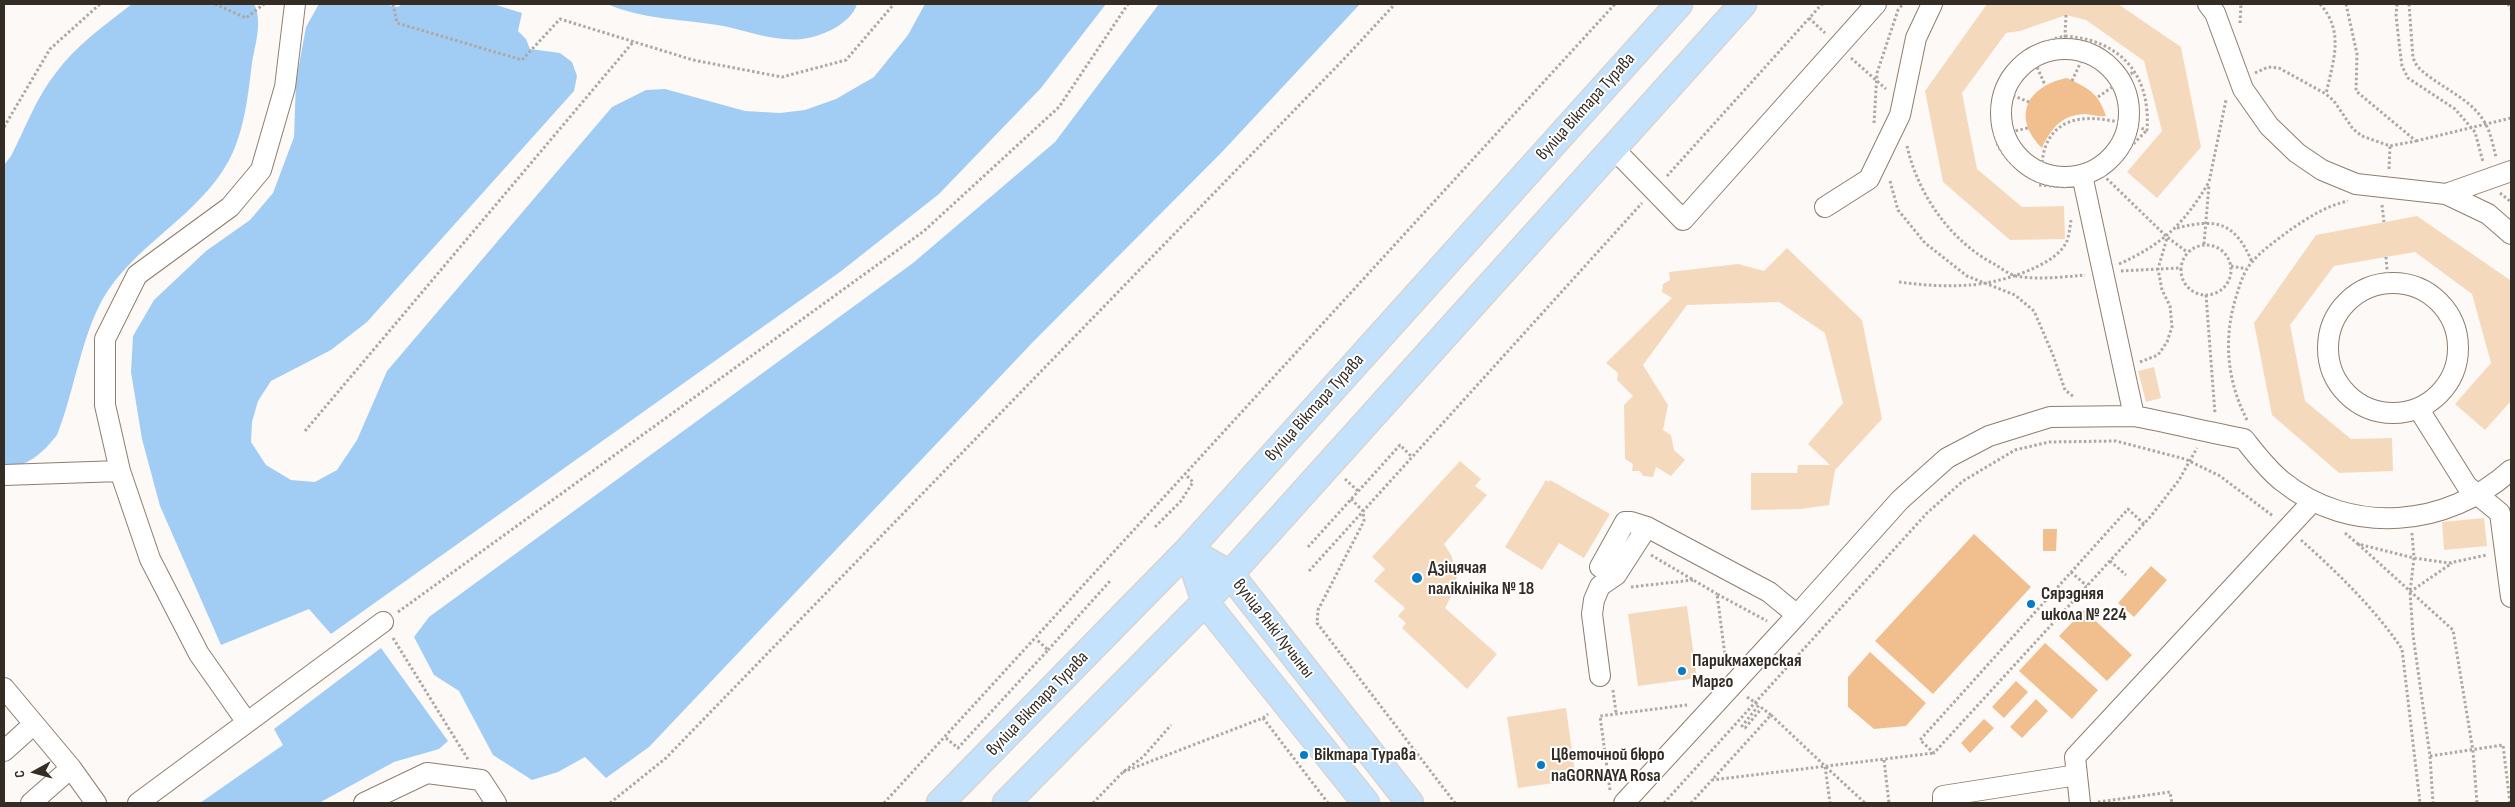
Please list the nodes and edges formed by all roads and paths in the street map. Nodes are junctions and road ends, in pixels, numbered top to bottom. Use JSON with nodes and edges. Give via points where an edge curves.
{"nodes":[{"id":1,"x":100,"y":4,"type":"edge"},
{"id":2,"x":215,"y":4,"type":"edge"},
{"id":3,"x":264,"y":4,"type":"edge"},
{"id":4,"x":294,"y":4,"type":"edge"},
{"id":5,"x":393,"y":4,"type":"edge"},
{"id":6,"x":894,"y":4,"type":"edge"},
{"id":7,"x":1128,"y":4,"type":"edge"},
{"id":8,"x":1395,"y":4,"type":"edge"},
{"id":9,"x":1615,"y":4,"type":"edge"},
{"id":10,"x":1679,"y":4,"type":"edge"},
{"id":11,"x":1744,"y":4,"type":"edge"},
{"id":12,"x":1822,"y":4,"type":"edge"},
{"id":13,"x":1876,"y":4,"type":"edge"},
{"id":14,"x":1903,"y":4,"type":"edge"},
{"id":15,"x":1930,"y":4,"type":"edge"},
{"id":16,"x":2208,"y":4,"type":"edge"},
{"id":17,"x":2241,"y":4,"type":"edge"},
{"id":18,"x":2320,"y":4,"type":"edge"},
{"id":19,"x":2346,"y":4,"type":"edge"},
{"id":20,"x":2397,"y":4,"type":"edge"},
{"id":21,"x":2409,"y":4,"type":"edge"},
{"id":22,"x":2508,"y":4,"type":"edge"},
{"id":23,"x":2511,"y":9,"type":"edge"},
{"id":24,"x":2066,"y":15,"type":"dead end"},
{"id":25,"x":1809,"y":18,"type":"junction"},
{"id":26,"x":2240,"y":29,"type":"dead end"},
{"id":27,"x":634,"y":41,"type":"junction"},
{"id":28,"x":2077,"y":44,"type":"junction"},
{"id":29,"x":1838,"y":47,"type":"junction"},
{"id":30,"x":2030,"y":54,"type":"junction"},
{"id":31,"x":2127,"y":76,"type":"junction"},
{"id":32,"x":2247,"y":76,"type":"dead end"},
{"id":33,"x":1876,"y":81,"type":"junction"},
{"id":34,"x":2072,"y":81,"type":"dead end"},
{"id":35,"x":2045,"y":85,"type":"dead end"},
{"id":36,"x":2002,"y":91,"type":"junction"},
{"id":37,"x":2224,"y":93,"type":"dead end"},
{"id":38,"x":2326,"y":94,"type":"junction"},
{"id":39,"x":2098,"y":98,"type":"dead end"},
{"id":40,"x":2029,"y":102,"type":"dead end"},
{"id":41,"x":1900,"y":115,"type":"junction"},
{"id":42,"x":2511,"y":118,"type":"edge"},
{"id":43,"x":2128,"y":124,"type":"junction"},
{"id":44,"x":2486,"y":125,"type":"junction"},
{"id":45,"x":4,"y":127,"type":"edge"},
{"id":46,"x":2028,"y":128,"type":"dead end"},
{"id":47,"x":2472,"y":128,"type":"junction"},
{"id":48,"x":2147,"y":130,"type":"junction"},
{"id":49,"x":2000,"y":134,"type":"junction"},
{"id":50,"x":2416,"y":141,"type":"junction"},
{"id":51,"x":2390,"y":146,"type":"junction"},
{"id":52,"x":1613,"y":148,"type":"junction"},
{"id":53,"x":1881,"y":151,"type":"junction"},
{"id":54,"x":2389,"y":170,"type":"dead end"},
{"id":55,"x":2042,"y":173,"type":"junction"},
{"id":56,"x":2095,"y":175,"type":"junction"},
{"id":57,"x":2501,"y":175,"type":"edge"},
{"id":58,"x":2209,"y":182,"type":"junction"},
{"id":59,"x":1653,"y":191,"type":"junction"},
{"id":60,"x":2446,"y":194,"type":"junction"},
{"id":61,"x":2356,"y":200,"type":"dead end"},
{"id":62,"x":2511,"y":202,"type":"edge"},
{"id":63,"x":1826,"y":208,"type":"dead end"},
{"id":64,"x":2072,"y":215,"type":"dead end"},
{"id":65,"x":2206,"y":222,"type":"junction"},
{"id":66,"x":2176,"y":228,"type":"junction"},
{"id":67,"x":2511,"y":234,"type":"edge"},
{"id":68,"x":2167,"y":237,"type":"junction"},
{"id":69,"x":2204,"y":244,"type":"junction"},
{"id":70,"x":2187,"y":252,"type":"junction"},
{"id":71,"x":2118,"y":255,"type":"dead end"},
{"id":72,"x":2386,"y":257,"type":"dead end"},
{"id":73,"x":2252,"y":262,"type":"junction"},
{"id":74,"x":2231,"y":266,"type":"junction"},
{"id":75,"x":2111,"y":268,"type":"junction"},
{"id":76,"x":2180,"y":268,"type":"junction"},
{"id":77,"x":2158,"y":269,"type":"junction"},
{"id":78,"x":2247,"y":269,"type":"junction"},
{"id":79,"x":2015,"y":276,"type":"junction"},
{"id":80,"x":1899,"y":282,"type":"dead end"},
{"id":81,"x":1983,"y":282,"type":"junction"},
{"id":82,"x":2388,"y":282,"type":"junction"},
{"id":83,"x":2206,"y":295,"type":"junction"},
{"id":84,"x":2135,"y":364,"type":"dead end"},
{"id":85,"x":2418,"y":408,"type":"junction"},
{"id":86,"x":2086,"y":415,"type":"junction"},
{"id":87,"x":2134,"y":416,"type":"junction"},
{"id":88,"x":2250,"y":426,"type":"dead end"},
{"id":89,"x":305,"y":431,"type":"dead end"},
{"id":90,"x":2207,"y":432,"type":"junction"},
{"id":91,"x":2102,"y":441,"type":"junction"},
{"id":92,"x":1412,"y":457,"type":"junction"},
{"id":93,"x":2189,"y":462,"type":"junction"},
{"id":94,"x":2511,"y":470,"type":"edge"},
{"id":95,"x":120,"y":471,"type":"junction"},
{"id":96,"x":4,"y":475,"type":"edge"},
{"id":97,"x":1186,"y":475,"type":"junction"},
{"id":98,"x":2478,"y":495,"type":"junction"},
{"id":99,"x":1351,"y":500,"type":"junction"},
{"id":100,"x":2313,"y":501,"type":"junction"},
{"id":101,"x":1363,"y":511,"type":"junction"},
{"id":102,"x":2410,"y":518,"type":"junction"},
{"id":103,"x":2144,"y":524,"type":"junction"},
{"id":104,"x":1155,"y":527,"type":"dead end"},
{"id":105,"x":1647,"y":527,"type":"junction"},
{"id":106,"x":2338,"y":527,"type":"dead end"},
{"id":107,"x":2287,"y":528,"type":"junction"},
{"id":108,"x":2358,"y":544,"type":"junction"},
{"id":109,"x":1308,"y":547,"type":"dead end"},
{"id":110,"x":1188,"y":550,"type":"junction"},
{"id":111,"x":2505,"y":552,"type":"junction"},
{"id":112,"x":1647,"y":553,"type":"dead end"},
{"id":113,"x":2414,"y":558,"type":"junction"},
{"id":114,"x":2110,"y":561,"type":"junction"},
{"id":115,"x":2455,"y":562,"type":"junction"},
{"id":116,"x":1600,"y":567,"type":"dead end"},
{"id":117,"x":1308,"y":571,"type":"dead end"},
{"id":118,"x":2071,"y":572,"type":"junction"},
{"id":119,"x":1230,"y":574,"type":"junction"},
{"id":120,"x":2126,"y":575,"type":"dead end"},
{"id":121,"x":1693,"y":580,"type":"junction"},
{"id":122,"x":1110,"y":581,"type":"dead end"},
{"id":123,"x":1630,"y":581,"type":"dead end"},
{"id":124,"x":2087,"y":586,"type":"junction"},
{"id":125,"x":2410,"y":592,"type":"junction"},
{"id":126,"x":1717,"y":594,"type":"junction"},
{"id":127,"x":2511,"y":597,"type":"edge"},
{"id":128,"x":1205,"y":602,"type":"junction"},
{"id":129,"x":1796,"y":615,"type":"junction"},
{"id":130,"x":384,"y":622,"type":"junction"},
{"id":131,"x":1773,"y":624,"type":"dead end"},
{"id":132,"x":1036,"y":639,"type":"junction"},
{"id":133,"x":1048,"y":650,"type":"junction"},
{"id":134,"x":1600,"y":676,"type":"dead end"},
{"id":135,"x":1735,"y":684,"type":"junction"},
{"id":136,"x":4,"y":688,"type":"edge"},
{"id":137,"x":1755,"y":702,"type":"junction"},
{"id":138,"x":1693,"y":704,"type":"dead end"},
{"id":139,"x":1761,"y":706,"type":"junction"},
{"id":140,"x":1772,"y":715,"type":"junction"},
{"id":141,"x":246,"y":722,"type":"junction"},
{"id":142,"x":34,"y":724,"type":"junction"},
{"id":143,"x":1171,"y":725,"type":"dead end"},
{"id":144,"x":946,"y":738,"type":"junction"},
{"id":145,"x":4,"y":751,"type":"edge"},
{"id":146,"x":2473,"y":751,"type":"junction"},
{"id":147,"x":1934,"y":753,"type":"junction"},
{"id":148,"x":2430,"y":756,"type":"junction"},
{"id":149,"x":1884,"y":760,"type":"junction"},
{"id":150,"x":1825,"y":766,"type":"junction"},
{"id":151,"x":70,"y":768,"type":"junction"},
{"id":152,"x":1123,"y":772,"type":"junction"},
{"id":153,"x":2077,"y":774,"type":"junction"},
{"id":154,"x":481,"y":780,"type":"junction"},
{"id":155,"x":1712,"y":780,"type":"junction"},
{"id":156,"x":1618,"y":798,"type":"edge"},
{"id":157,"x":30,"y":803,"type":"edge"},
{"id":158,"x":96,"y":803,"type":"edge"},
{"id":159,"x":138,"y":803,"type":"edge"},
{"id":160,"x":364,"y":803,"type":"edge"},
{"id":161,"x":496,"y":803,"type":"edge"},
{"id":162,"x":610,"y":803,"type":"edge"},
{"id":163,"x":884,"y":803,"type":"edge"},
{"id":164,"x":940,"y":803,"type":"edge"},
{"id":165,"x":1006,"y":803,"type":"edge"},
{"id":166,"x":1093,"y":803,"type":"edge"},
{"id":167,"x":1328,"y":803,"type":"edge"},
{"id":168,"x":1366,"y":803,"type":"edge"},
{"id":169,"x":1410,"y":803,"type":"edge"},
{"id":170,"x":1455,"y":803,"type":"edge"},
{"id":171,"x":1664,"y":803,"type":"edge"},
{"id":172,"x":1691,"y":803,"type":"edge"},
{"id":173,"x":1830,"y":803,"type":"edge"},
{"id":174,"x":1865,"y":803,"type":"edge"},
{"id":175,"x":1890,"y":803,"type":"edge"},
{"id":176,"x":1943,"y":803,"type":"edge"},
{"id":177,"x":2080,"y":803,"type":"edge"},
{"id":178,"x":2091,"y":803,"type":"edge"},
{"id":179,"x":2172,"y":803,"type":"edge"},
{"id":180,"x":2420,"y":803,"type":"edge"},
{"id":181,"x":2433,"y":803,"type":"edge"},
{"id":182,"x":2477,"y":803,"type":"edge"},
{"id":183,"x":2510,"y":803,"type":"edge"}],
"edges":[{"from":1,"to":45,"type":"path","via":[[50,49]]},
{"from":2,"to":3,"type":"path","via":[[246,18]]},
{"from":4,"to":95,"type":"lane","via":[[285,87],[260,170],[230,207],[137,275],[105,339],[105,405]]},
{"from":5,"to":27,"type":"path","via":[[397,24],[522,60],[560,19]]},
{"from":6,"to":27,"type":"path","via":[[846,60],[782,77],[693,60]]},
{"from":7,"to":130,"type":"path","via":[[1059,107],[924,231]]},
{"from":8,"to":162,"type":"path","via":[[673,750]]},
{"from":9,"to":97,"type":"path"},
{"from":10,"to":110,"type":"main road","name":"вуліца Віктара Турава"},
{"from":11,"to":52,"type":"main road"},
{"from":12,"to":25,"type":"path"},
{"from":13,"to":29,"type":"lane"},
{"from":14,"to":33,"type":"path","via":[[1898,10]]},
{"from":15,"to":41,"type":"lane","via":[[1916,38]]},
{"from":16,"to":60,"type":"lane","via":[[2215,12],[2243,89],[2269,126],[2297,153],[2322,170],[2356,184]]},
{"from":17,"to":26,"type":"path"},
{"from":18,"to":38,"type":"path","via":[[2329,14],[2335,30],[2335,50]]},
{"from":19,"to":50,"type":"path","via":[[2357,54],[2356,91]]},
{"from":20,"to":47,"type":"path","via":[[2402,66],[2408,78],[2455,110]]},
{"from":21,"to":44,"type":"path","via":[[2412,58],[2417,66],[2465,102]]},
{"from":22,"to":23,"type":"path"},
{"from":24,"to":28,"type":"path"},
{"from":25,"to":29,"type":"path"},
{"from":25,"to":59,"type":"path"},
{"from":27,"to":89,"type":"path"},
{"from":28,"to":30,"type":"lane"},
{"from":28,"to":30,"type":"path","via":[[2049,39]]},
{"from":28,"to":31,"type":"lane"},
{"from":28,"to":31,"type":"path","via":[[2119,55]]},
{"from":28,"to":34,"type":"path"},
{"from":29,"to":33,"type":"path"},
{"from":29,"to":59,"type":"lane","via":[[1683,220]]},
{"from":30,"to":35,"type":"path"},
{"from":30,"to":36,"type":"lane"},
{"from":30,"to":36,"type":"path","via":[[2006,75]]},
{"from":31,"to":39,"type":"path"},
{"from":31,"to":43,"type":"lane"},
{"from":31,"to":48,"type":"path","via":[[2144,88]]},
{"from":32,"to":38,"type":"path","via":[[2268,67],[2279,68]]},
{"from":33,"to":41,"type":"path","via":[[1889,92]]},
{"from":33,"to":53,"type":"path","via":[[1874,129]]},
{"from":36,"to":40,"type":"path"},
{"from":36,"to":49,"type":"lane"},
{"from":36,"to":49,"type":"path","via":[[1995,100],[1994,124]]},
{"from":37,"to":58,"type":"path","via":[[2227,102]]},
{"from":38,"to":51,"type":"path","via":[[2353,129],[2362,136]]},
{"from":41,"to":53,"type":"lane"},
{"from":41,"to":79,"type":"path","via":[[1908,154],[1922,188],[1945,225],[1981,258]]},
{"from":42,"to":44,"type":"path"},
{"from":43,"to":48,"type":"path"},
{"from":43,"to":55,"type":"path","via":[[2092,118],[2078,118],[2066,123],[2047,142]]},
{"from":43,"to":56,"type":"lane","via":[[2122,142]]},
{"from":44,"to":47,"type":"path"},
{"from":44,"to":57,"type":"path"},
{"from":46,"to":49,"type":"path"},
{"from":47,"to":50,"type":"path"},
{"from":47,"to":57,"type":"path","via":[[2484,168]]},
{"from":48,"to":56,"type":"path"},
{"from":49,"to":55,"type":"lane","via":[[2019,158]]},
{"from":49,"to":55,"type":"path","via":[[1998,147],[2014,166],[2040,183]]},
{"from":50,"to":51,"type":"path"},
{"from":51,"to":54,"type":"path"},
{"from":52,"to":59,"type":"lane"},
{"from":52,"to":119,"type":"main road"},
{"from":53,"to":63,"type":"lane","via":[[1869,179]]},
{"from":53,"to":81,"type":"path","via":[[1898,210],[1925,242],[1967,276]]},
{"from":55,"to":56,"type":"lane","via":[[2062,177]]},
{"from":56,"to":68,"type":"path"},
{"from":56,"to":75,"type":"lane"},
{"from":57,"to":60,"type":"lane"},
{"from":57,"to":62,"type":"path","via":[[2501,195]]},
{"from":58,"to":65,"type":"path"},
{"from":58,"to":66,"type":"path"},
{"from":59,"to":92,"type":"path"},
{"from":60,"to":67,"type":"lane","via":[[2488,214]]},
{"from":61,"to":73,"type":"path","via":[[2335,204],[2312,215]]},
{"from":64,"to":79,"type":"path","via":[[2066,243],[2054,256]]},
{"from":65,"to":66,"type":"path"},
{"from":65,"to":69,"type":"path"},
{"from":65,"to":73,"type":"path","via":[[2225,226],[2237,234]]},
{"from":66,"to":68,"type":"path"},
{"from":68,"to":70,"type":"path"},
{"from":68,"to":75,"type":"path"},
{"from":68,"to":77,"type":"path"},
{"from":69,"to":70,"type":"path"},
{"from":69,"to":74,"type":"path","via":[[2223,250]]},
{"from":70,"to":76,"type":"path"},
{"from":71,"to":75,"type":"path"},
{"from":72,"to":82,"type":"path"},
{"from":73,"to":78,"type":"path"},
{"from":74,"to":78,"type":"path"},
{"from":74,"to":83,"type":"path","via":[[2231,274],[2222,290]]},
{"from":75,"to":77,"type":"path"},
{"from":75,"to":79,"type":"path","via":[[2054,277]]},
{"from":75,"to":87,"type":"lane"},
{"from":76,"to":77,"type":"path"},
{"from":76,"to":83,"type":"path","via":[[2184,284],[2190,290]]},
{"from":77,"to":84,"type":"path","via":[[2162,290],[2170,306],[2172,327],[2158,355]]},
{"from":78,"to":88,"type":"path","via":[[2230,319],[2227,348],[2236,395]]},
{"from":79,"to":81,"type":"path"},
{"from":80,"to":81,"type":"path","via":[[1928,285]]},
{"from":81,"to":86,"type":"path","via":[[2015,295],[2034,310],[2065,390],[2082,403]]},
{"from":82,"to":85,"type":"lane","via":[[2411,284],[2430,294],[2446,309],[2456,328],[2459,350],[2455,372],[2443,390],[2427,405]]},
{"from":82,"to":85,"type":"lane","via":[[2368,287],[2349,299],[2336,315],[2328,336],[2328,357],[2338,384],[2364,408],[2385,414],[2407,413]]},
{"from":83,"to":90,"type":"path","via":[[2216,412]]},
{"from":85,"to":98,"type":"lane","via":[[2467,486]]},
{"from":86,"to":87,"type":"lane"},
{"from":86,"to":91,"type":"path"},
{"from":86,"to":129,"type":"lane","via":[[2041,420],[1989,436],[1947,458],[1900,500]]},
{"from":87,"to":90,"type":"lane"},
{"from":90,"to":93,"type":"path"},
{"from":90,"to":100,"type":"lane","via":[[2244,439],[2268,470]]},
{"from":91,"to":93,"type":"path","via":[[2147,448]]},
{"from":91,"to":137,"type":"path","via":[[2049,442],[2015,450],[1962,481],[1927,513]]},
{"from":92,"to":99,"type":"path","via":[[1400,445]]},
{"from":92,"to":101,"type":"path"},
{"from":93,"to":103,"type":"path"},
{"from":93,"to":107,"type":"path","via":[[2220,476]]},
{"from":94,"to":98,"type":"lane"},
{"from":95,"to":96,"type":"lane"},
{"from":95,"to":141,"type":"lane","via":[[150,559],[199,654]]},
{"from":97,"to":104,"type":"path","via":[[1193,482],[1181,501]]},
{"from":97,"to":132,"type":"path"},
{"from":98,"to":102,"type":"lane","via":[[2441,512]]},
{"from":98,"to":111,"type":"lane","via":[[2500,513]]},
{"from":99,"to":101,"type":"path"},
{"from":99,"to":109,"type":"path"},
{"from":100,"to":102,"type":"lane","via":[[2365,517]]},
{"from":100,"to":107,"type":"lane"},
{"from":101,"to":117,"type":"path"},
{"from":101,"to":170,"type":"path","via":[[1364,521],[1318,610],[1317,623]]},
{"from":102,"to":113,"type":"path"},
{"from":103,"to":114,"type":"path"},
{"from":103,"to":118,"type":"path","via":[[2128,509]]},
{"from":105,"to":116,"type":"lane","via":[[1624,522]]},
{"from":105,"to":129,"type":"lane","via":[[1768,592]]},
{"from":105,"to":134,"type":"lane","via":[[1616,575],[1600,586],[1594,600],[1592,614]]},
{"from":106,"to":108,"type":"path"},
{"from":107,"to":153,"type":"lane","via":[[2075,757]]},
{"from":107,"to":180,"type":"path","via":[[2322,559],[2391,632],[2402,649]]},
{"from":108,"to":113,"type":"path"},
{"from":108,"to":125,"type":"path"},
{"from":110,"to":119,"type":"main road","name":"вуліца Янкі Лучыны"},
{"from":110,"to":128,"type":"main road","name":"вуліца Янкі Лучыны"},
{"from":110,"to":164,"type":"main road","name":"вуліца Віктара Турава"},
{"from":111,"to":115,"type":"path"},
{"from":111,"to":127,"type":"lane"},
{"from":112,"to":121,"type":"path"},
{"from":113,"to":115,"type":"path"},
{"from":113,"to":125,"type":"path"},
{"from":114,"to":120,"type":"path"},
{"from":114,"to":124,"type":"path"},
{"from":115,"to":125,"type":"path"},
{"from":118,"to":124,"type":"path"},
{"from":118,"to":147,"type":"path","via":[[1920,740]]},
{"from":119,"to":128,"type":"main road"},
{"from":119,"to":169,"type":"main road","name":"вуліца Янкі Лучыны"},
{"from":121,"to":123,"type":"path","via":[[1625,588]]},
{"from":121,"to":126,"type":"path"},
{"from":122,"to":133,"type":"path"},
{"from":124,"to":147,"type":"path"},
{"from":125,"to":146,"type":"path","via":[[2453,630]]},
{"from":125,"to":148,"type":"path"},
{"from":126,"to":131,"type":"path"},
{"from":126,"to":135,"type":"path","via":[[1728,673]]},
{"from":128,"to":165,"type":"main road"},
{"from":128,"to":168,"type":"main road","name":"вуліца Янкі Лучыны"},
{"from":129,"to":135,"type":"lane"},
{"from":130,"to":141,"type":"lane"},
{"from":130,"to":154,"type":"path"},
{"from":132,"to":133,"type":"path"},
{"from":132,"to":144,"type":"path"},
{"from":133,"to":144,"type":"path","via":[[958,748]]},
{"from":135,"to":137,"type":"path","via":[[1740,693]]},
{"from":135,"to":156,"type":"lane"},
{"from":136,"to":142,"type":"lane"},
{"from":137,"to":139,"type":"path"},
{"from":137,"to":171,"type":"path"},
{"from":138,"to":156,"type":"path","via":[[1600,716]]},
{"from":139,"to":139,"type":"path","via":[[1745,728],[1742,726]]},
{"from":139,"to":140,"type":"path"},
{"from":140,"to":150,"type":"path"},
{"from":140,"to":155,"type":"path"},
{"from":141,"to":159,"type":"lane"},
{"from":142,"to":145,"type":"lane"},
{"from":142,"to":151,"type":"lane"},
{"from":143,"to":152,"type":"path","via":[[1144,757]]},
{"from":144,"to":163,"type":"path"},
{"from":146,"to":148,"type":"path"},
{"from":146,"to":182,"type":"path"},
{"from":146,"to":183,"type":"path","via":[[2503,745]]},
{"from":147,"to":149,"type":"path"},
{"from":148,"to":181,"type":"path"},
{"from":149,"to":150,"type":"path"},
{"from":149,"to":175,"type":"path"},
{"from":150,"to":155,"type":"path"},
{"from":150,"to":173,"type":"path"},
{"from":150,"to":174,"type":"path"},
{"from":151,"to":157,"type":"lane"},
{"from":151,"to":158,"type":"lane"},
{"from":152,"to":166,"type":"path"},
{"from":152,"to":167,"type":"path","via":[[1263,718]]},
{"from":153,"to":176,"type":"lane","via":[[1942,796]]},
{"from":153,"to":177,"type":"lane"},
{"from":154,"to":160,"type":"lane","via":[[427,773]]},
{"from":154,"to":161,"type":"lane"},
{"from":155,"to":172,"type":"path"},
{"from":178,"to":179,"type":"path","via":[[2170,792]]}]}
